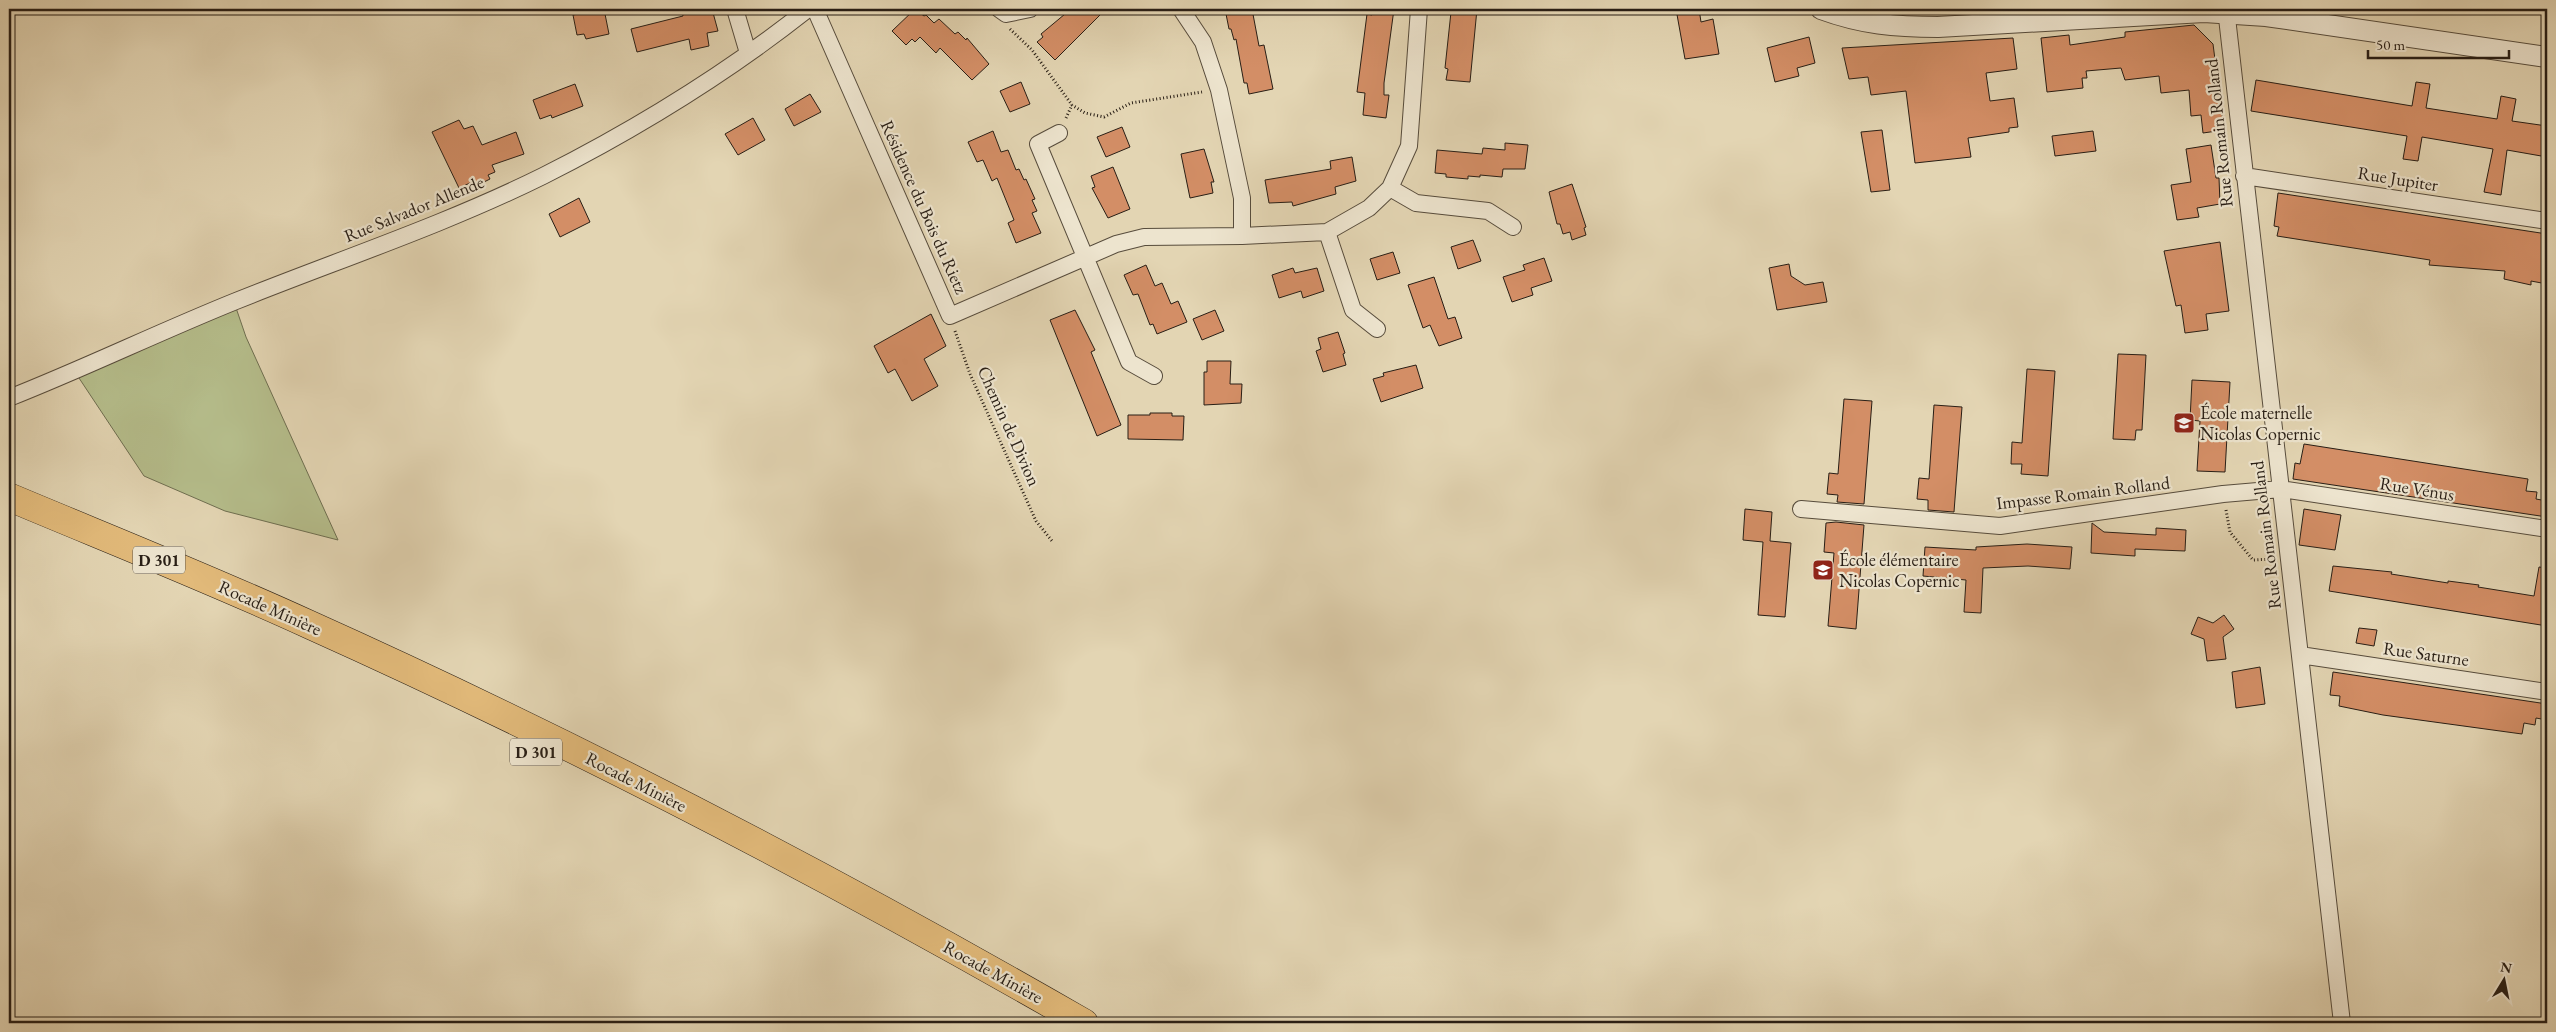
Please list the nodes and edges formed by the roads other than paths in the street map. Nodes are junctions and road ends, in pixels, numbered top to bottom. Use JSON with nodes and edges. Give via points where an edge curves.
{"nodes":[{"id":1,"x":735,"y":9,"type":"edge"},
{"id":2,"x":808,"y":9,"type":"edge"},
{"id":3,"x":815,"y":9,"type":"edge"},
{"id":4,"x":1030,"y":9,"type":"edge"},
{"id":5,"x":1181,"y":9,"type":"edge"},
{"id":6,"x":1419,"y":9,"type":"edge"},
{"id":7,"x":1822,"y":9,"type":"edge"},
{"id":8,"x":1003,"y":11,"type":"edge"},
{"id":9,"x":2226,"y":11,"type":"edge"},
{"id":10,"x":748,"y":53,"type":"junction"},
{"id":11,"x":2547,"y":57,"type":"edge"},
{"id":12,"x":1059,"y":133,"type":"dead end"},
{"id":13,"x":2244,"y":176,"type":"junction"},
{"id":14,"x":1390,"y":188,"type":"junction"},
{"id":15,"x":2547,"y":221,"type":"edge"},
{"id":16,"x":1513,"y":227,"type":"dead end"},
{"id":17,"x":1327,"y":232,"type":"junction"},
{"id":18,"x":1242,"y":236,"type":"junction"},
{"id":19,"x":1083,"y":257,"type":"junction"},
{"id":20,"x":1377,"y":329,"type":"dead end"},
{"id":21,"x":1154,"y":376,"type":"dead end"},
{"id":22,"x":9,"y":398,"type":"edge"},
{"id":23,"x":2281,"y":489,"type":"junction"},
{"id":24,"x":9,"y":497,"type":"edge"},
{"id":25,"x":1801,"y":508,"type":"dead end"},
{"id":26,"x":9,"y":514,"type":"edge"},
{"id":27,"x":2547,"y":529,"type":"edge"},
{"id":28,"x":2300,"y":655,"type":"junction"},
{"id":29,"x":2547,"y":692,"type":"edge"},
{"id":30,"x":1047,"y":1023,"type":"edge"},
{"id":31,"x":1084,"y":1023,"type":"edge"},
{"id":32,"x":2342,"y":1023,"type":"edge"}],
"edges":[{"from":1,"to":10,"type":"street"},
{"from":2,"to":10,"type":"street","name":"Rue Salvador Allende"},
{"from":3,"to":19,"type":"street","name":"Résidence du Bois du Rietz","via":[[950,316]]},
{"from":4,"to":8,"type":"street"},
{"from":5,"to":18,"type":"street","via":[[1203,42],[1219,90],[1242,198]]},
{"from":6,"to":14,"type":"street","name":"Résidence du Bois du Rietz","via":[[1409,146]]},
{"from":7,"to":9,"type":"street","via":[[1870,24],[1904,27]]},
{"from":9,"to":11,"type":"street"},
{"from":9,"to":13,"type":"street","name":"Rue Romain Rolland"},
{"from":10,"to":22,"type":"street","name":"Rue Salvador Allende","via":[[670,106],[543,176]]},
{"from":12,"to":19,"type":"street","via":[[1038,144]]},
{"from":13,"to":15,"type":"street","name":"Rue Jupiter"},
{"from":13,"to":23,"type":"street","name":"Rue Romain Rolland"},
{"from":14,"to":16,"type":"street","via":[[1416,203],[1488,211]]},
{"from":14,"to":17,"type":"street","name":"Résidence du Bois du Rietz","via":[[1369,208]]},
{"from":17,"to":18,"type":"street","name":"Résidence du Bois du Rietz"},
{"from":17,"to":20,"type":"street","via":[[1353,310]]},
{"from":18,"to":19,"type":"street","name":"Résidence du Bois du Rietz","via":[[1144,237]]},
{"from":19,"to":21,"type":"street","via":[[1129,362]]},
{"from":23,"to":25,"type":"street","name":"Impasse Romain Rolland","via":[[2223,494],[2000,526]]},
{"from":23,"to":27,"type":"street","name":"Rue Vénus"},
{"from":23,"to":28,"type":"street","name":"Rue Romain Rolland"},
{"from":24,"to":31,"type":"highway","name":"Rocade Minière","number":"D 301","via":[[309,624],[490,710],[857,897]]},
{"from":26,"to":30,"type":"highway","name":"Rocade Minière","number":"D 301","via":[[238,611],[595,781],[810,892]]},
{"from":28,"to":29,"type":"street","name":"Rue Saturne"},
{"from":28,"to":32,"type":"street","name":"Rue Romain Rolland"}]}
